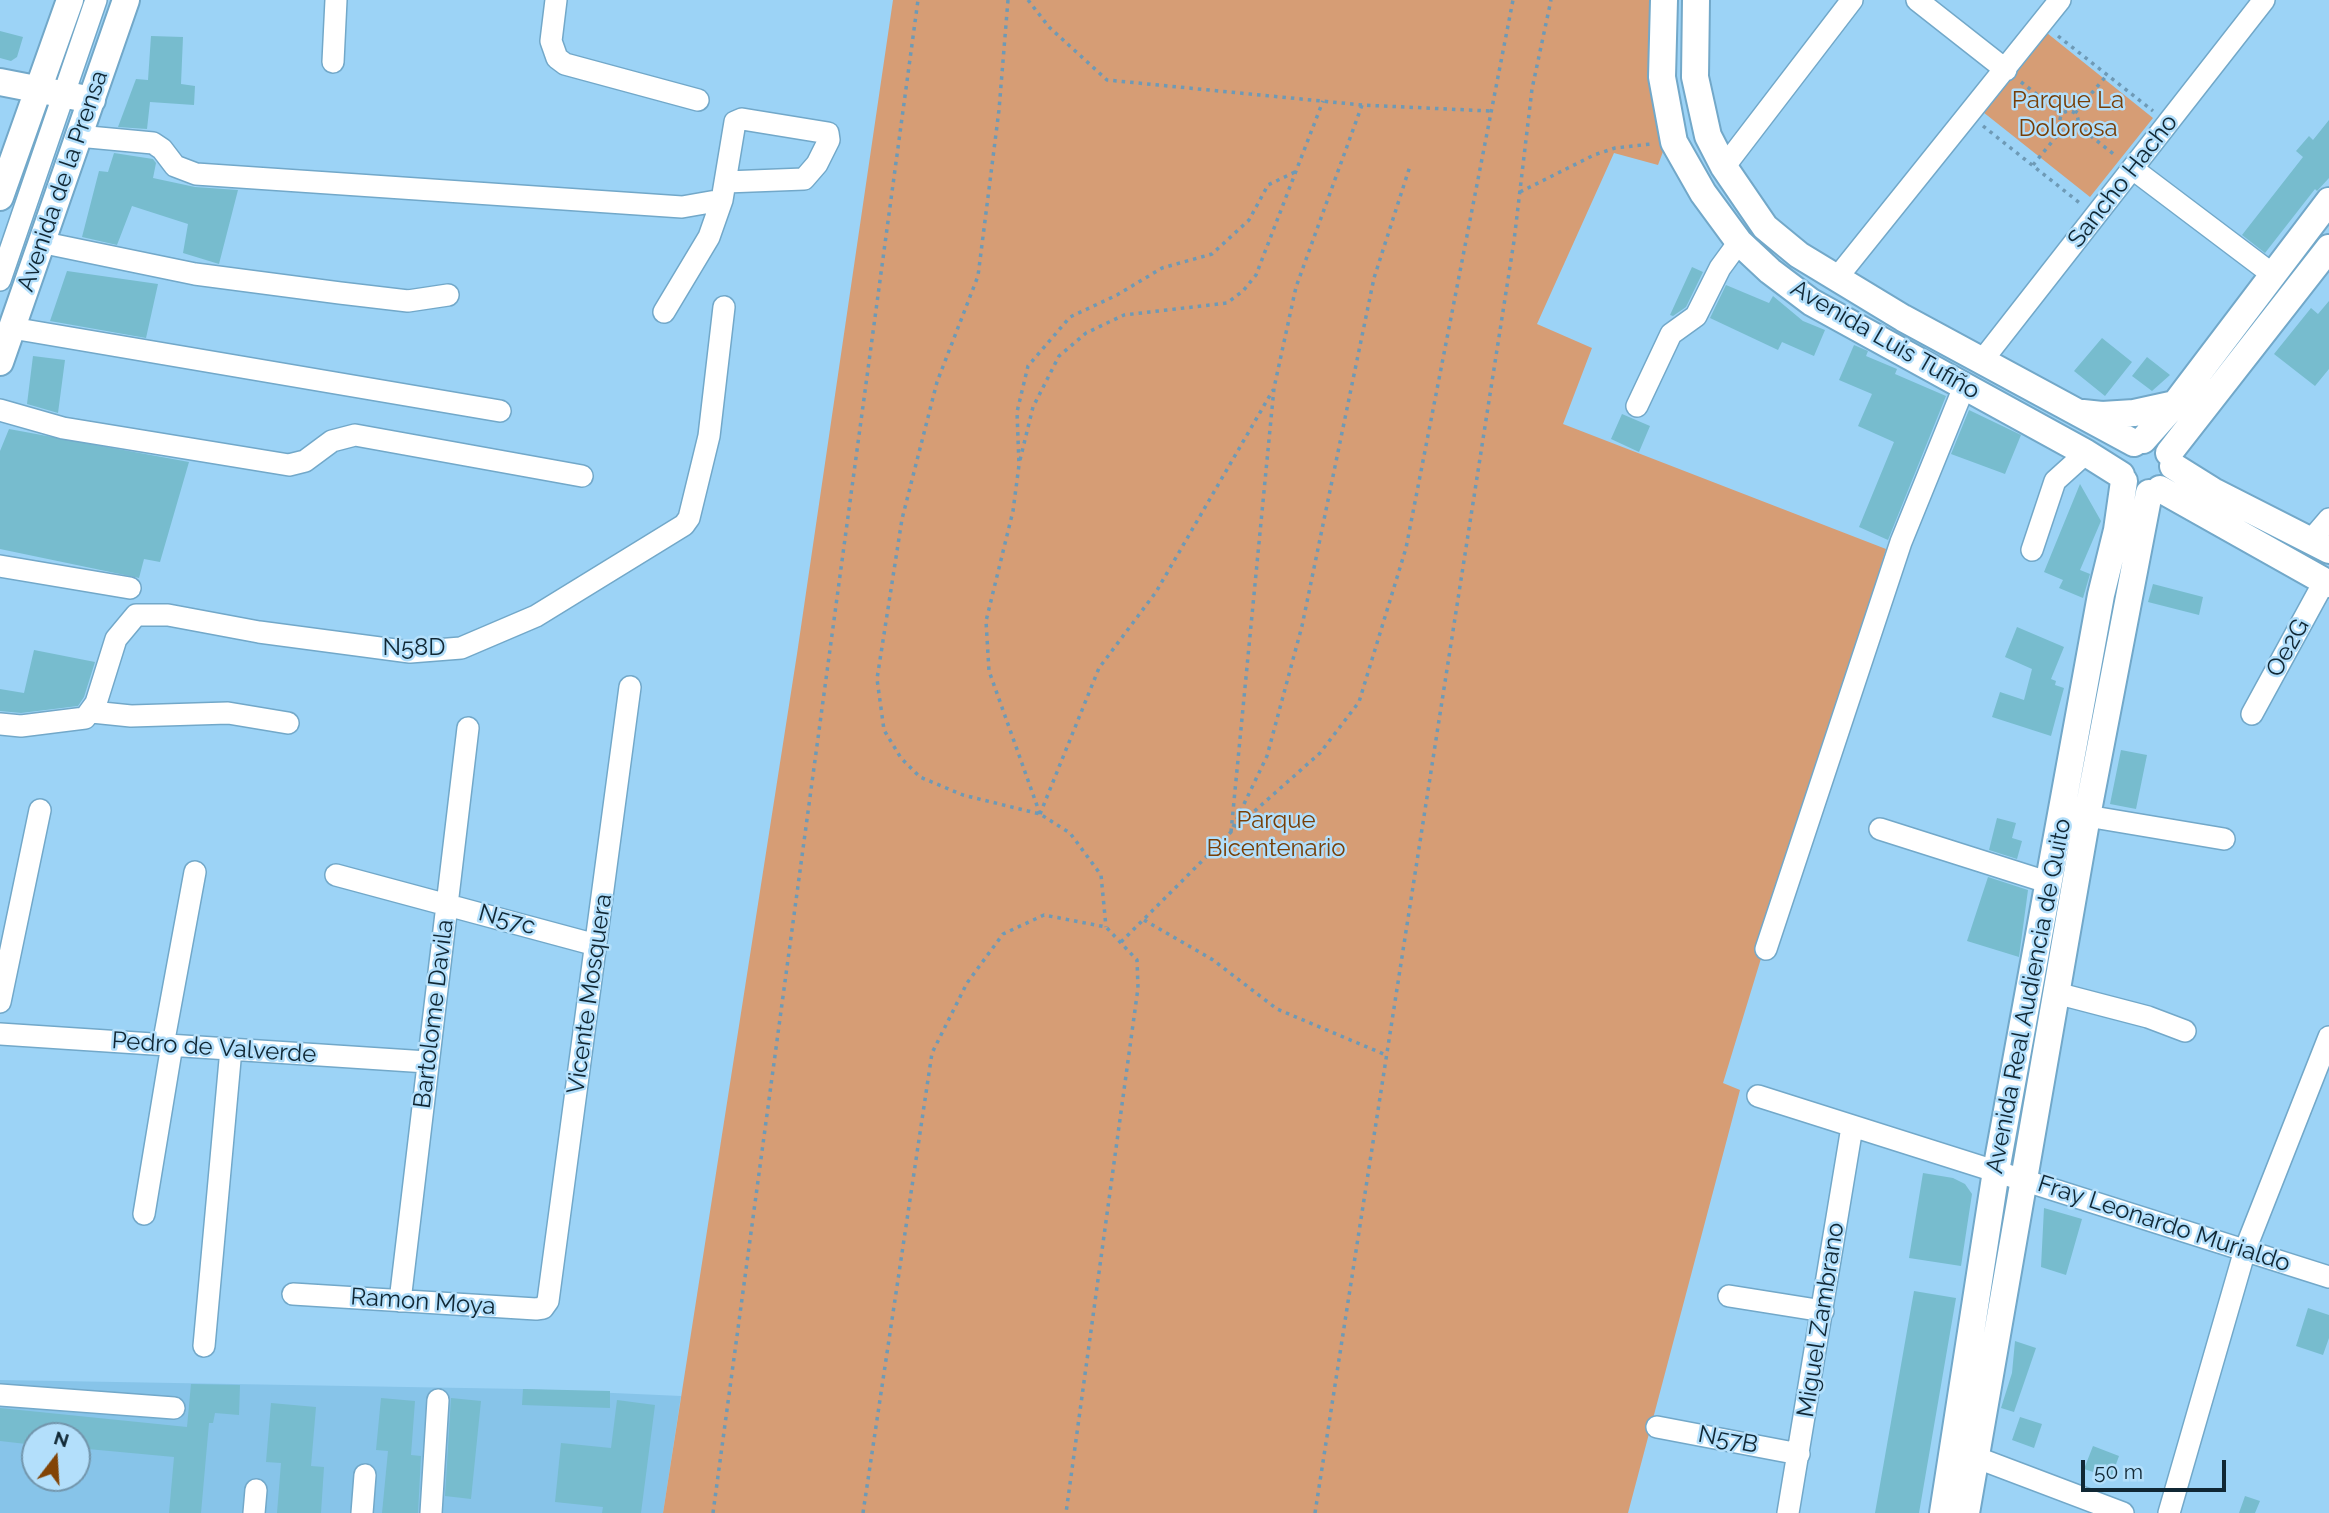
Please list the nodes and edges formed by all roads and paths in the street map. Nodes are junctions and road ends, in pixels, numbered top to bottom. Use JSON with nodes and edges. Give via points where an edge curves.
{"nodes":[{"id":1,"x":70,"y":0,"type":"edge"},
{"id":2,"x":96,"y":0,"type":"edge"},
{"id":3,"x":115,"y":0,"type":"edge"},
{"id":4,"x":126,"y":0,"type":"edge"},
{"id":5,"x":337,"y":0,"type":"edge"},
{"id":6,"x":556,"y":0,"type":"edge"},
{"id":7,"x":918,"y":0,"type":"edge"},
{"id":8,"x":1008,"y":0,"type":"edge"},
{"id":9,"x":1028,"y":0,"type":"edge"},
{"id":10,"x":1513,"y":0,"type":"edge"},
{"id":11,"x":1551,"y":0,"type":"edge"},
{"id":12,"x":1664,"y":0,"type":"edge"},
{"id":13,"x":1696,"y":0,"type":"edge"},
{"id":14,"x":1852,"y":0,"type":"edge"},
{"id":15,"x":1917,"y":0,"type":"edge"},
{"id":16,"x":2060,"y":0,"type":"edge"},
{"id":17,"x":2264,"y":0,"type":"edge"},
{"id":18,"x":2042,"y":23,"type":"junction"},
{"id":19,"x":333,"y":62,"type":"dead end"},
{"id":20,"x":2006,"y":70,"type":"junction"},
{"id":21,"x":2107,"y":75,"type":"junction"},
{"id":22,"x":0,"y":82,"type":"edge"},
{"id":23,"x":70,"y":95,"type":"junction"},
{"id":24,"x":698,"y":100,"type":"dead end"},
{"id":25,"x":1323,"y":101,"type":"junction"},
{"id":26,"x":1362,"y":105,"type":"junction"},
{"id":27,"x":1490,"y":111,"type":"junction"},
{"id":28,"x":2075,"y":113,"type":"junction"},
{"id":29,"x":2062,"y":114,"type":"junction"},
{"id":30,"x":1969,"y":116,"type":"junction"},
{"id":31,"x":2169,"y":123,"type":"junction"},
{"id":32,"x":2077,"y":125,"type":"junction"},
{"id":33,"x":2064,"y":127,"type":"junction"},
{"id":34,"x":78,"y":136,"type":"junction"},
{"id":35,"x":1674,"y":142,"type":"junction"},
{"id":36,"x":2033,"y":165,"type":"junction"},
{"id":37,"x":1410,"y":166,"type":"dead end"},
{"id":38,"x":1724,"y":167,"type":"junction"},
{"id":39,"x":2133,"y":169,"type":"junction"},
{"id":40,"x":1297,"y":170,"type":"junction"},
{"id":41,"x":724,"y":191,"type":"junction"},
{"id":42,"x":1520,"y":192,"type":"junction"},
{"id":43,"x":0,"y":198,"type":"edge"},
{"id":44,"x":2329,"y":201,"type":"edge"},
{"id":45,"x":2096,"y":216,"type":"junction"},
{"id":46,"x":40,"y":242,"type":"junction"},
{"id":47,"x":1739,"y":242,"type":"junction"},
{"id":48,"x":2329,"y":248,"type":"edge"},
{"id":49,"x":2272,"y":274,"type":"junction"},
{"id":50,"x":1836,"y":279,"type":"junction"},
{"id":51,"x":0,"y":280,"type":"edge"},
{"id":52,"x":448,"y":295,"type":"dead end"},
{"id":53,"x":724,"y":307,"type":"dead end"},
{"id":54,"x":664,"y":312,"type":"dead end"},
{"id":55,"x":1903,"y":318,"type":"junction"},
{"id":56,"x":6,"y":327,"type":"edge"},
{"id":57,"x":1889,"y":345,"type":"junction"},
{"id":58,"x":0,"y":362,"type":"edge"},
{"id":59,"x":1981,"y":362,"type":"junction"},
{"id":60,"x":1964,"y":387,"type":"junction"},
{"id":61,"x":1274,"y":388,"type":"junction"},
{"id":62,"x":2175,"y":404,"type":"junction"},
{"id":63,"x":1637,"y":406,"type":"dead end"},
{"id":64,"x":0,"y":410,"type":"edge"},
{"id":65,"x":500,"y":411,"type":"dead end"},
{"id":66,"x":2072,"y":412,"type":"junction"},
{"id":67,"x":2138,"y":442,"type":"junction"},
{"id":68,"x":2086,"y":453,"type":"junction"},
{"id":69,"x":1019,"y":465,"type":"junction"},
{"id":70,"x":2163,"y":475,"type":"junction"},
{"id":71,"x":582,"y":476,"type":"dead end"},
{"id":72,"x":2122,"y":478,"type":"junction"},
{"id":73,"x":2197,"y":510,"type":"junction"},
{"id":74,"x":2329,"y":519,"type":"edge"},
{"id":75,"x":2142,"y":533,"type":"junction"},
{"id":76,"x":2320,"y":545,"type":"edge"},
{"id":77,"x":2032,"y":550,"type":"dead end"},
{"id":78,"x":0,"y":566,"type":"edge"},
{"id":79,"x":2327,"y":583,"type":"edge"},
{"id":80,"x":130,"y":588,"type":"dead end"},
{"id":81,"x":631,"y":687,"type":"dead end"},
{"id":82,"x":92,"y":712,"type":"junction"},
{"id":83,"x":2252,"y":714,"type":"dead end"},
{"id":84,"x":288,"y":723,"type":"dead end"},
{"id":85,"x":0,"y":724,"type":"edge"},
{"id":86,"x":468,"y":728,"type":"dead end"},
{"id":87,"x":40,"y":810,"type":"dead end"},
{"id":88,"x":1040,"y":814,"type":"junction"},
{"id":89,"x":2087,"y":816,"type":"junction"},
{"id":90,"x":1880,"y":829,"type":"dead end"},
{"id":91,"x":1231,"y":832,"type":"junction"},
{"id":92,"x":2224,"y":839,"type":"dead end"},
{"id":93,"x":195,"y":872,"type":"dead end"},
{"id":94,"x":335,"y":876,"type":"dead end"},
{"id":95,"x":2050,"y":883,"type":"junction"},
{"id":96,"x":448,"y":904,"type":"junction"},
{"id":97,"x":1144,"y":920,"type":"junction"},
{"id":98,"x":1106,"y":927,"type":"junction"},
{"id":99,"x":1121,"y":942,"type":"junction"},
{"id":100,"x":596,"y":945,"type":"junction"},
{"id":101,"x":1766,"y":949,"type":"dead end"},
{"id":102,"x":2056,"y":993,"type":"junction"},
{"id":103,"x":0,"y":1002,"type":"edge"},
{"id":104,"x":2185,"y":1031,"type":"dead end"},
{"id":105,"x":0,"y":1034,"type":"edge"},
{"id":106,"x":2329,"y":1037,"type":"edge"},
{"id":107,"x":168,"y":1045,"type":"junction"},
{"id":108,"x":231,"y":1049,"type":"junction"},
{"id":109,"x":1386,"y":1055,"type":"junction"},
{"id":110,"x":427,"y":1062,"type":"junction"},
{"id":111,"x":1758,"y":1096,"type":"dead end"},
{"id":112,"x":1852,"y":1127,"type":"junction"},
{"id":113,"x":1996,"y":1171,"type":"junction"},
{"id":114,"x":2023,"y":1179,"type":"junction"},
{"id":115,"x":144,"y":1214,"type":"dead end"},
{"id":116,"x":2245,"y":1250,"type":"junction"},
{"id":117,"x":2329,"y":1277,"type":"edge"},
{"id":118,"x":293,"y":1294,"type":"dead end"},
{"id":119,"x":1730,"y":1296,"type":"dead end"},
{"id":120,"x":400,"y":1301,"type":"junction"},
{"id":121,"x":548,"y":1301,"type":"joint"},
{"id":122,"x":1823,"y":1311,"type":"junction"},
{"id":123,"x":204,"y":1346,"type":"dead end"},
{"id":124,"x":0,"y":1395,"type":"edge"},
{"id":125,"x":438,"y":1400,"type":"dead end"},
{"id":126,"x":174,"y":1408,"type":"dead end"},
{"id":127,"x":1657,"y":1426,"type":"dead end"},
{"id":128,"x":1798,"y":1454,"type":"junction"},
{"id":129,"x":1975,"y":1457,"type":"junction"},
{"id":130,"x":365,"y":1475,"type":"dead end"},
{"id":131,"x":256,"y":1490,"type":"dead end"},
{"id":132,"x":254,"y":1513,"type":"edge"},
{"id":133,"x":362,"y":1513,"type":"edge"},
{"id":134,"x":431,"y":1513,"type":"edge"},
{"id":135,"x":713,"y":1513,"type":"edge"},
{"id":136,"x":863,"y":1513,"type":"edge"},
{"id":137,"x":1066,"y":1513,"type":"edge"},
{"id":138,"x":1314,"y":1513,"type":"edge"},
{"id":139,"x":1788,"y":1513,"type":"edge"},
{"id":140,"x":1943,"y":1513,"type":"edge"},
{"id":141,"x":1966,"y":1513,"type":"edge"},
{"id":142,"x":2123,"y":1513,"type":"edge"},
{"id":143,"x":2169,"y":1513,"type":"edge"}],
"edges":[{"from":1,"to":23,"type":"main road","name":"Avenida de la Prensa"},
{"from":2,"to":23,"type":"street"},
{"from":3,"to":23,"type":"street"},
{"from":4,"to":23,"type":"main road","name":"Avenida de la Prensa"},
{"from":5,"to":19,"type":"street"},
{"from":6,"to":24,"type":"street","via":[[551,41],[557,58],[574,67]]},
{"from":7,"to":135,"type":"path"},
{"from":8,"to":88,"type":"path","via":[[978,276],[937,382],[902,519],[877,679],[884,730],[901,758],[920,777],[963,796]]},
{"from":9,"to":25,"type":"path","via":[[1049,27],[1107,80]]},
{"from":10,"to":27,"type":"path"},
{"from":11,"to":42,"type":"path","via":[[1532,89]]},
{"from":12,"to":35,"type":"main road","name":"Avenida Luis Tufiño","via":[[1661,77]]},
{"from":13,"to":38,"type":"main road","name":"Avenida Luis Tufiño","via":[[1695,77],[1708,136]]},
{"from":14,"to":38,"type":"street"},
{"from":15,"to":20,"type":"street"},
{"from":16,"to":18,"type":"street"},
{"from":17,"to":31,"type":"street","name":"Sancho Hacho"},
{"from":18,"to":20,"type":"street"},
{"from":18,"to":21,"type":"path"},
{"from":20,"to":29,"type":"path"},
{"from":20,"to":30,"type":"street"},
{"from":21,"to":28,"type":"path"},
{"from":21,"to":31,"type":"path"},
{"from":22,"to":23,"type":"main road"},
{"from":23,"to":34,"type":"main road","name":"Avenida de la Prensa"},
{"from":23,"to":43,"type":"main road","name":"Avenida de la Prensa"},
{"from":23,"to":51,"type":"street"},
{"from":23,"to":56,"type":"street"},
{"from":25,"to":26,"type":"path"},
{"from":25,"to":40,"type":"path"},
{"from":26,"to":27,"type":"path"},
{"from":26,"to":61,"type":"path","via":[[1296,286]]},
{"from":27,"to":91,"type":"path","via":[[1406,548],[1359,702],[1320,753]]},
{"from":28,"to":29,"type":"path","via":[[2068,110]]},
{"from":28,"to":32,"type":"path"},
{"from":29,"to":33,"type":"path"},
{"from":30,"to":36,"type":"path"},
{"from":30,"to":50,"type":"street"},
{"from":31,"to":39,"type":"street","name":"Sancho Hacho"},
{"from":32,"to":33,"type":"path"},
{"from":32,"to":39,"type":"path"},
{"from":33,"to":36,"type":"path"},
{"from":34,"to":41,"type":"street","via":[[153,144],[175,166],[196,174],[669,206]]},
{"from":34,"to":46,"type":"main road","name":"Avenida de la Prensa"},
{"from":35,"to":42,"type":"path","via":[[1615,148]]},
{"from":35,"to":47,"type":"main road","name":"Avenida Luis Tufiño"},
{"from":36,"to":45,"type":"path"},
{"from":37,"to":91,"type":"path","via":[[1374,278],[1302,626],[1270,743]]},
{"from":38,"to":50,"type":"main road","name":"Avenida Luis Tufiño","via":[[1765,227]]},
{"from":39,"to":45,"type":"street","name":"Sancho Hacho"},
{"from":39,"to":49,"type":"street"},
{"from":40,"to":69,"type":"path","via":[[1268,185],[1249,220],[1212,254],[1162,268],[1069,317],[1028,366],[1017,412]]},
{"from":40,"to":69,"type":"path","via":[[1256,275],[1243,291],[1227,303],[1124,316],[1086,333],[1059,356],[1033,407]]},
{"from":41,"to":41,"type":"street","via":[[804,179],[817,164],[828,133],[742,119],[735,122]]},
{"from":41,"to":54,"type":"street","via":[[709,237]]},
{"from":42,"to":109,"type":"path"},
{"from":44,"to":49,"type":"main road"},
{"from":45,"to":59,"type":"street","name":"Sancho Hacho"},
{"from":46,"to":52,"type":"street","via":[[195,274],[340,293],[408,301]]},
{"from":46,"to":56,"type":"main road","name":"Avenida de la Prensa"},
{"from":47,"to":57,"type":"main road","name":"Avenida Luis Tufiño","via":[[1811,302]]},
{"from":47,"to":63,"type":"street","via":[[1712,261],[1696,316],[1671,334]]},
{"from":48,"to":70,"type":"main road","name":"Avenida Real Audiencia de Quito"},
{"from":49,"to":62,"type":"main road"},
{"from":50,"to":55,"type":"main road","name":"Avenida Luis Tufiño"},
{"from":53,"to":82,"type":"street","name":"N58D","via":[[709,436],[695,506],[684,525],[536,617],[445,651],[383,650],[168,615],[136,615],[116,639]]},
{"from":55,"to":57,"type":"main road"},
{"from":55,"to":59,"type":"main road","name":"Avenida Luis Tufiño"},
{"from":56,"to":58,"type":"main road","name":"Avenida de la Prensa"},
{"from":56,"to":65,"type":"street"},
{"from":57,"to":60,"type":"main road","name":"Avenida Luis Tufiño"},
{"from":59,"to":66,"type":"main road","name":"Avenida Luis Tufiño"},
{"from":60,"to":68,"type":"main road","name":"Avenida Luis Tufiño"},
{"from":60,"to":101,"type":"street","via":[[1901,542]]},
{"from":61,"to":88,"type":"path","via":[[1156,592],[1099,668]]},
{"from":61,"to":91,"type":"path"},
{"from":62,"to":66,"type":"main road","via":[[2102,415]]},
{"from":62,"to":67,"type":"main road"},
{"from":64,"to":71,"type":"street","via":[[63,428],[289,465],[305,461],[332,441],[355,435]]},
{"from":66,"to":67,"type":"main road","name":"Avenida Luis Tufiño"},
{"from":67,"to":70,"type":"main road","via":[[2153,441]]},
{"from":67,"to":72,"type":"main road","via":[[2121,457]]},
{"from":68,"to":72,"type":"main road","name":"Avenida Luis Tufiño"},
{"from":68,"to":77,"type":"street","via":[[2055,481]]},
{"from":69,"to":88,"type":"path","via":[[1013,511],[986,621],[989,671]]},
{"from":70,"to":72,"type":"main road","via":[[2135,491]]},
{"from":70,"to":73,"type":"main road"},
{"from":70,"to":75,"type":"main road","name":"Avenida Real Audiencia de Quito"},
{"from":70,"to":76,"type":"main road","via":[[2213,491]]},
{"from":72,"to":95,"type":"main road","name":"Avenida Real Audiencia de Quito"},
{"from":73,"to":75,"type":"main road","via":[[2169,511]]},
{"from":73,"to":79,"type":"main road"},
{"from":74,"to":76,"type":"street"},
{"from":75,"to":89,"type":"main road","name":"Avenida Real Audiencia de Quito"},
{"from":78,"to":80,"type":"street"},
{"from":79,"to":83,"type":"street","name":"Oe2G"},
{"from":81,"to":100,"type":"street","name":"Vicente Mosquera"},
{"from":82,"to":84,"type":"street","via":[[131,716],[228,713]]},
{"from":82,"to":85,"type":"street","via":[[72,722]]},
{"from":86,"to":96,"type":"street","name":"Bartolome Davila"},
{"from":87,"to":103,"type":"street"},
{"from":88,"to":98,"type":"path","via":[[1070,833],[1101,875]]},
{"from":89,"to":92,"type":"street"},
{"from":89,"to":102,"type":"main road","name":"Avenida Real Audiencia de Quito"},
{"from":90,"to":95,"type":"street"},
{"from":91,"to":97,"type":"path"},
{"from":93,"to":107,"type":"street"},
{"from":94,"to":96,"type":"street","name":"N57c"},
{"from":95,"to":113,"type":"main road","name":"Avenida Real Audiencia de Quito"},
{"from":96,"to":100,"type":"street","name":"N57c"},
{"from":96,"to":110,"type":"street","name":"Bartolome Davila"},
{"from":97,"to":99,"type":"path"},
{"from":97,"to":109,"type":"path","via":[[1213,960],[1278,1009]]},
{"from":98,"to":99,"type":"path"},
{"from":98,"to":136,"type":"path","via":[[1044,915],[1003,934],[967,983],[932,1053]]},
{"from":99,"to":137,"type":"path","via":[[1138,960],[1138,988]]},
{"from":100,"to":121,"type":"street","name":"Vicente Mosquera"},
{"from":102,"to":104,"type":"street"},
{"from":102,"to":114,"type":"main road","name":"Avenida Real Audiencia de Quito"},
{"from":105,"to":107,"type":"street","name":"Pedro de Valverde"},
{"from":106,"to":116,"type":"street"},
{"from":107,"to":108,"type":"street","name":"Pedro de Valverde"},
{"from":107,"to":115,"type":"street"},
{"from":108,"to":110,"type":"street","name":"Pedro de Valverde"},
{"from":108,"to":123,"type":"street"},
{"from":109,"to":138,"type":"path"},
{"from":110,"to":120,"type":"street","name":"Bartolome Davila"},
{"from":111,"to":112,"type":"street","name":"Fray Leonardo Murialdo"},
{"from":112,"to":113,"type":"street","name":"Fray Leonardo Murialdo"},
{"from":112,"to":122,"type":"street","name":"Miguel Zambrano"},
{"from":113,"to":114,"type":"street","name":"Fray Leonardo Murialdo"},
{"from":113,"to":140,"type":"main road","name":"Avenida Real Audiencia de Quito"},
{"from":114,"to":116,"type":"street","name":"Fray Leonardo Murialdo"},
{"from":114,"to":129,"type":"main road","name":"Avenida Real Audiencia de Quito"},
{"from":116,"to":117,"type":"street","name":"Fray Leonardo Murialdo"},
{"from":116,"to":143,"type":"street"},
{"from":118,"to":120,"type":"street","name":"Ramon Moya"},
{"from":119,"to":122,"type":"street"},
{"from":120,"to":121,"type":"street","name":"Ramon Moya","via":[[536,1310]]},
{"from":122,"to":128,"type":"street","name":"Miguel Zambrano"},
{"from":124,"to":126,"type":"street"},
{"from":125,"to":134,"type":"street"},
{"from":127,"to":128,"type":"street","name":"N57B"},
{"from":128,"to":139,"type":"street","name":"Miguel Zambrano"},
{"from":129,"to":141,"type":"main road","name":"Avenida Real Audiencia de Quito"},
{"from":129,"to":142,"type":"street"},
{"from":130,"to":133,"type":"street"},
{"from":131,"to":132,"type":"street"}]}
